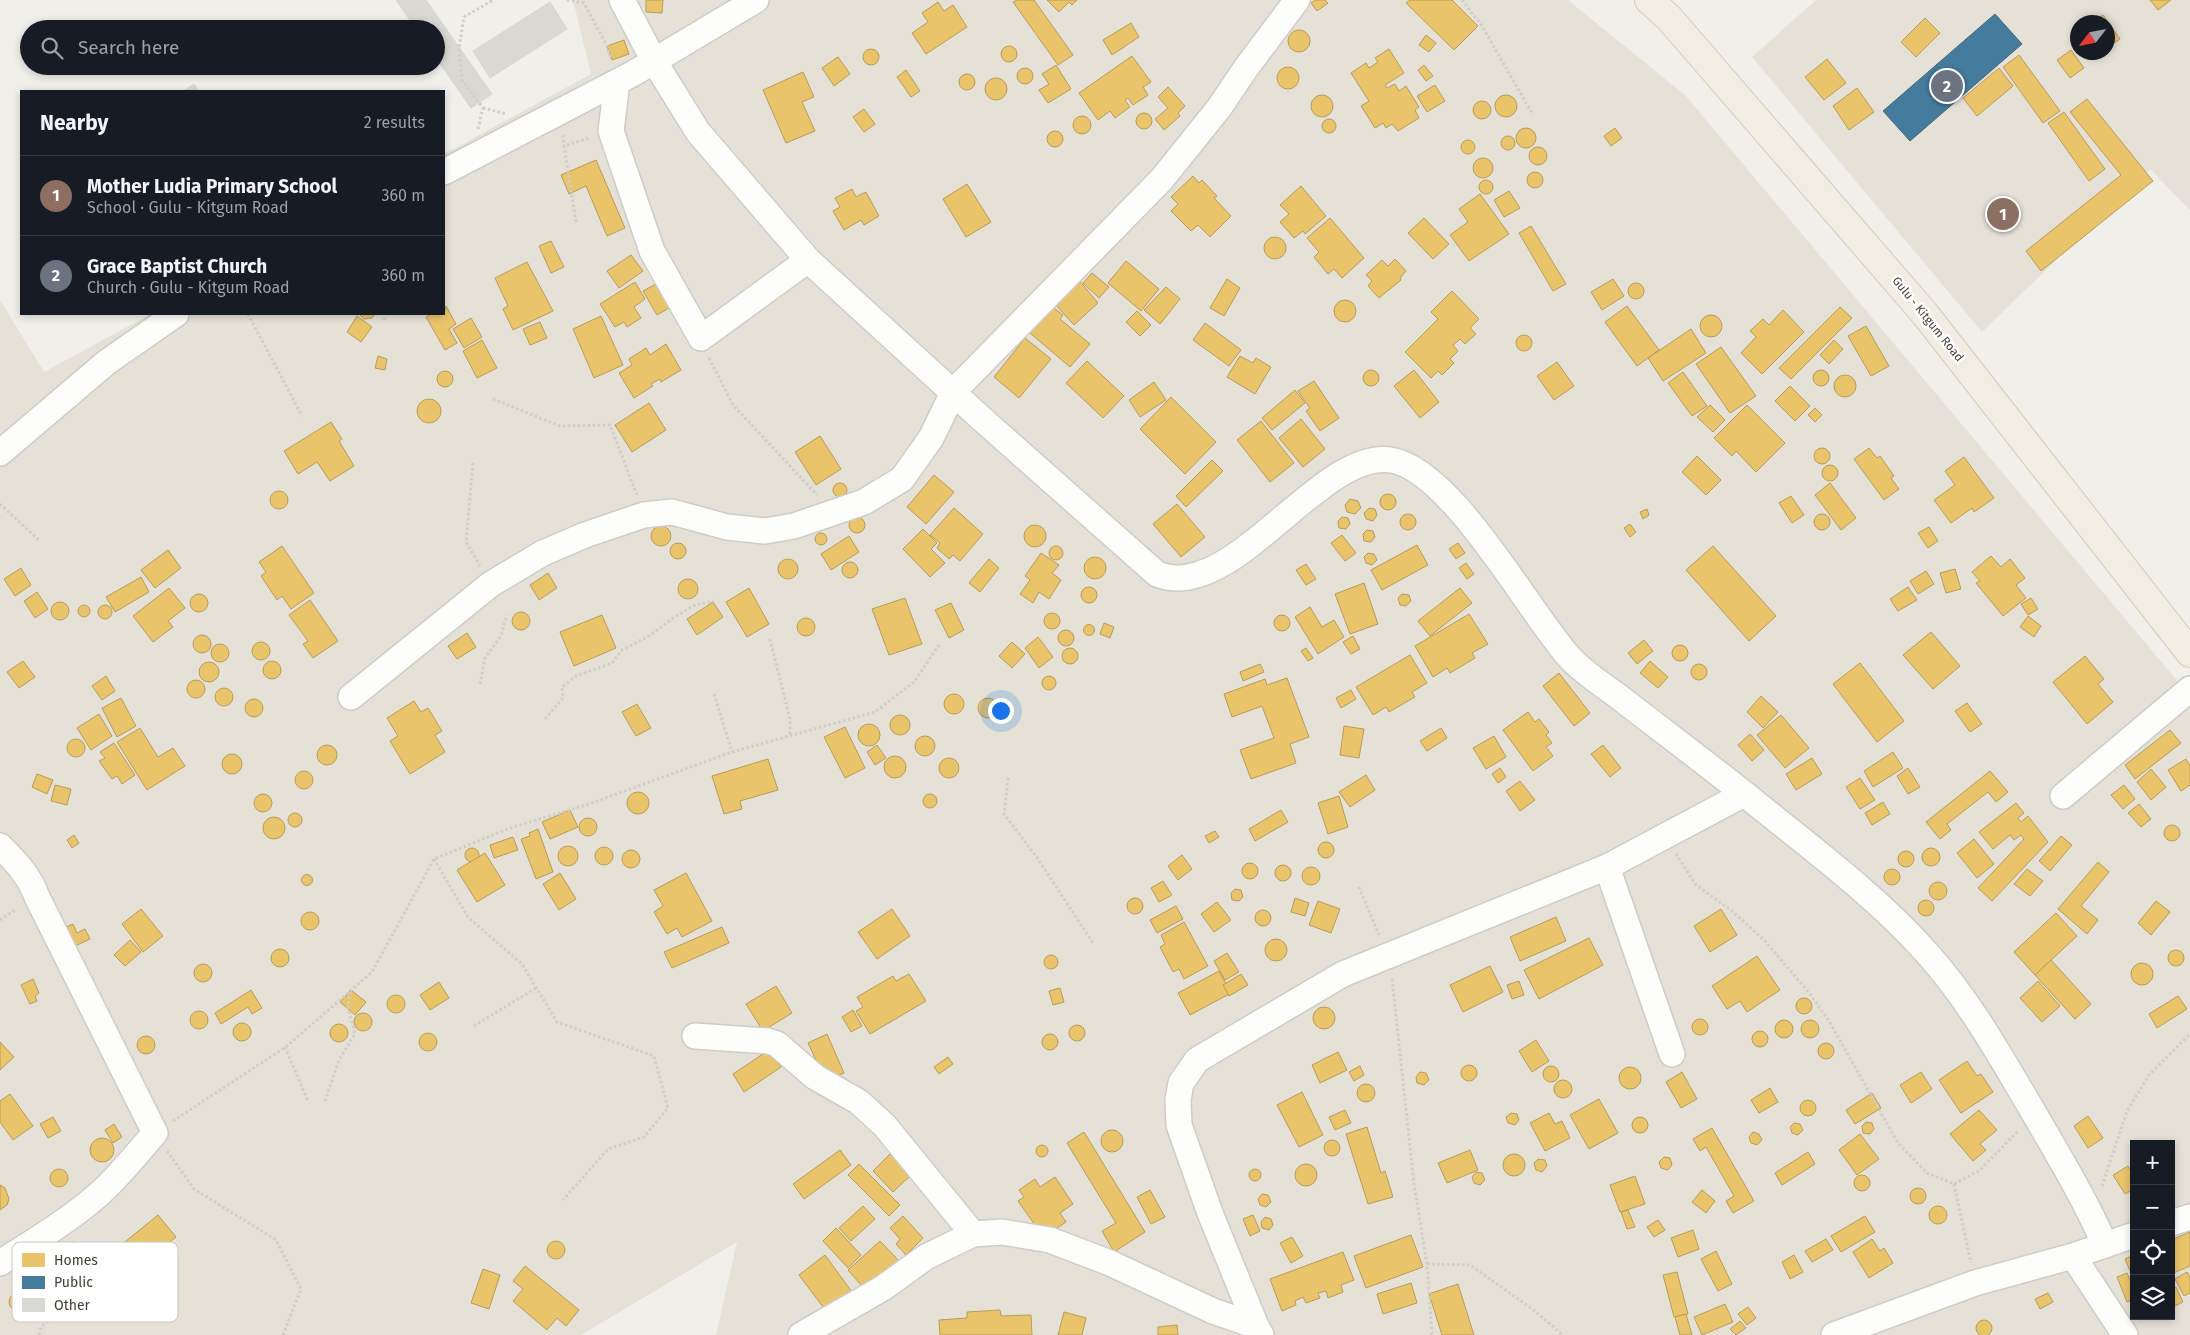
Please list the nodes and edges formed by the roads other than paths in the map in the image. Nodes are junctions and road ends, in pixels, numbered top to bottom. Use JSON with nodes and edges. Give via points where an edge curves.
{"nodes":[{"id":1,"x":622,"y":0,"type":"edge"},
{"id":2,"x":756,"y":0,"type":"edge"},
{"id":3,"x":1297,"y":0,"type":"edge"},
{"id":4,"x":1649,"y":0,"type":"edge"},
{"id":5,"x":654,"y":61,"type":"junction"},
{"id":6,"x":617,"y":82,"type":"junction"},
{"id":7,"x":445,"y":172,"type":"edge"},
{"id":8,"x":808,"y":260,"type":"junction"},
{"id":9,"x":175,"y":315,"type":"edge"},
{"id":10,"x":954,"y":391,"type":"junction"},
{"id":11,"x":0,"y":453,"type":"edge"},
{"id":12,"x":2190,"y":653,"type":"edge"},
{"id":13,"x":2190,"y":689,"type":"edge"},
{"id":14,"x":350,"y":697,"type":"dead end"},
{"id":15,"x":1744,"y":794,"type":"junction"},
{"id":16,"x":2063,"y":796,"type":"dead end"},
{"id":17,"x":0,"y":846,"type":"edge"},
{"id":18,"x":1606,"y":867,"type":"junction"},
{"id":19,"x":695,"y":1036,"type":"dead end"},
{"id":20,"x":1672,"y":1054,"type":"dead end"},
{"id":21,"x":2190,"y":1217,"type":"edge"},
{"id":22,"x":2175,"y":1222,"type":"edge"},
{"id":23,"x":973,"y":1234,"type":"junction"},
{"id":24,"x":2130,"y":1236,"type":"edge"},
{"id":25,"x":33,"y":1242,"type":"edge"},
{"id":26,"x":2105,"y":1245,"type":"junction"},
{"id":27,"x":12,"y":1255,"type":"edge"},
{"id":28,"x":2073,"y":1256,"type":"junction"},
{"id":29,"x":0,"y":1263,"type":"edge"},
{"id":30,"x":1258,"y":1331,"type":"edge"},
{"id":31,"x":801,"y":1335,"type":"edge"},
{"id":32,"x":1834,"y":1335,"type":"edge"},
{"id":33,"x":2125,"y":1335,"type":"edge"}],
"edges":[{"from":1,"to":5,"type":"street"},
{"from":2,"to":5,"type":"street"},
{"from":3,"to":10,"type":"street","via":[[1219,108],[1162,179]]},
{"from":4,"to":12,"type":"main road","name":"Gulu - Kitgum Road","via":[[1669,18],[1926,314]]},
{"from":5,"to":6,"type":"street"},
{"from":5,"to":8,"type":"street","via":[[698,132]]},
{"from":6,"to":7,"type":"street"},
{"from":6,"to":8,"type":"street","via":[[611,131],[652,251],[701,338]]},
{"from":8,"to":10,"type":"street"},
{"from":9,"to":11,"type":"street","via":[[108,362]]},
{"from":10,"to":14,"type":"street","via":[[931,438],[902,479],[876,496],[836,513],[765,531],[727,527],[672,512],[644,515],[543,553],[491,584]]},
{"from":10,"to":15,"type":"street","via":[[1157,574],[1168,578],[1208,573],[1283,520],[1339,474],[1368,462],[1391,460],[1419,473],[1438,486],[1470,522],[1572,660]]},
{"from":13,"to":16,"type":"street"},
{"from":15,"to":18,"type":"street"},
{"from":15,"to":26,"type":"street","via":[[1888,913],[1953,984],[2035,1115],[2092,1214]]},
{"from":17,"to":25,"type":"street","via":[[31,880],[154,1133],[88,1204]]},
{"from":18,"to":20,"type":"street"},
{"from":18,"to":30,"type":"street","via":[[1343,974],[1197,1060],[1181,1083],[1179,1125],[1210,1213]]},
{"from":19,"to":23,"type":"street","via":[[777,1044],[808,1072],[859,1102],[885,1126]]},
{"from":21,"to":22,"type":"street"},
{"from":23,"to":30,"type":"street","via":[[1002,1232],[1050,1240],[1110,1263]]},
{"from":23,"to":31,"type":"street","via":[[926,1257],[883,1288]]},
{"from":24,"to":26,"type":"street"},
{"from":26,"to":28,"type":"street"},
{"from":27,"to":29,"type":"street"},
{"from":28,"to":32,"type":"street","via":[[1976,1283]]},
{"from":28,"to":33,"type":"street"}]}
